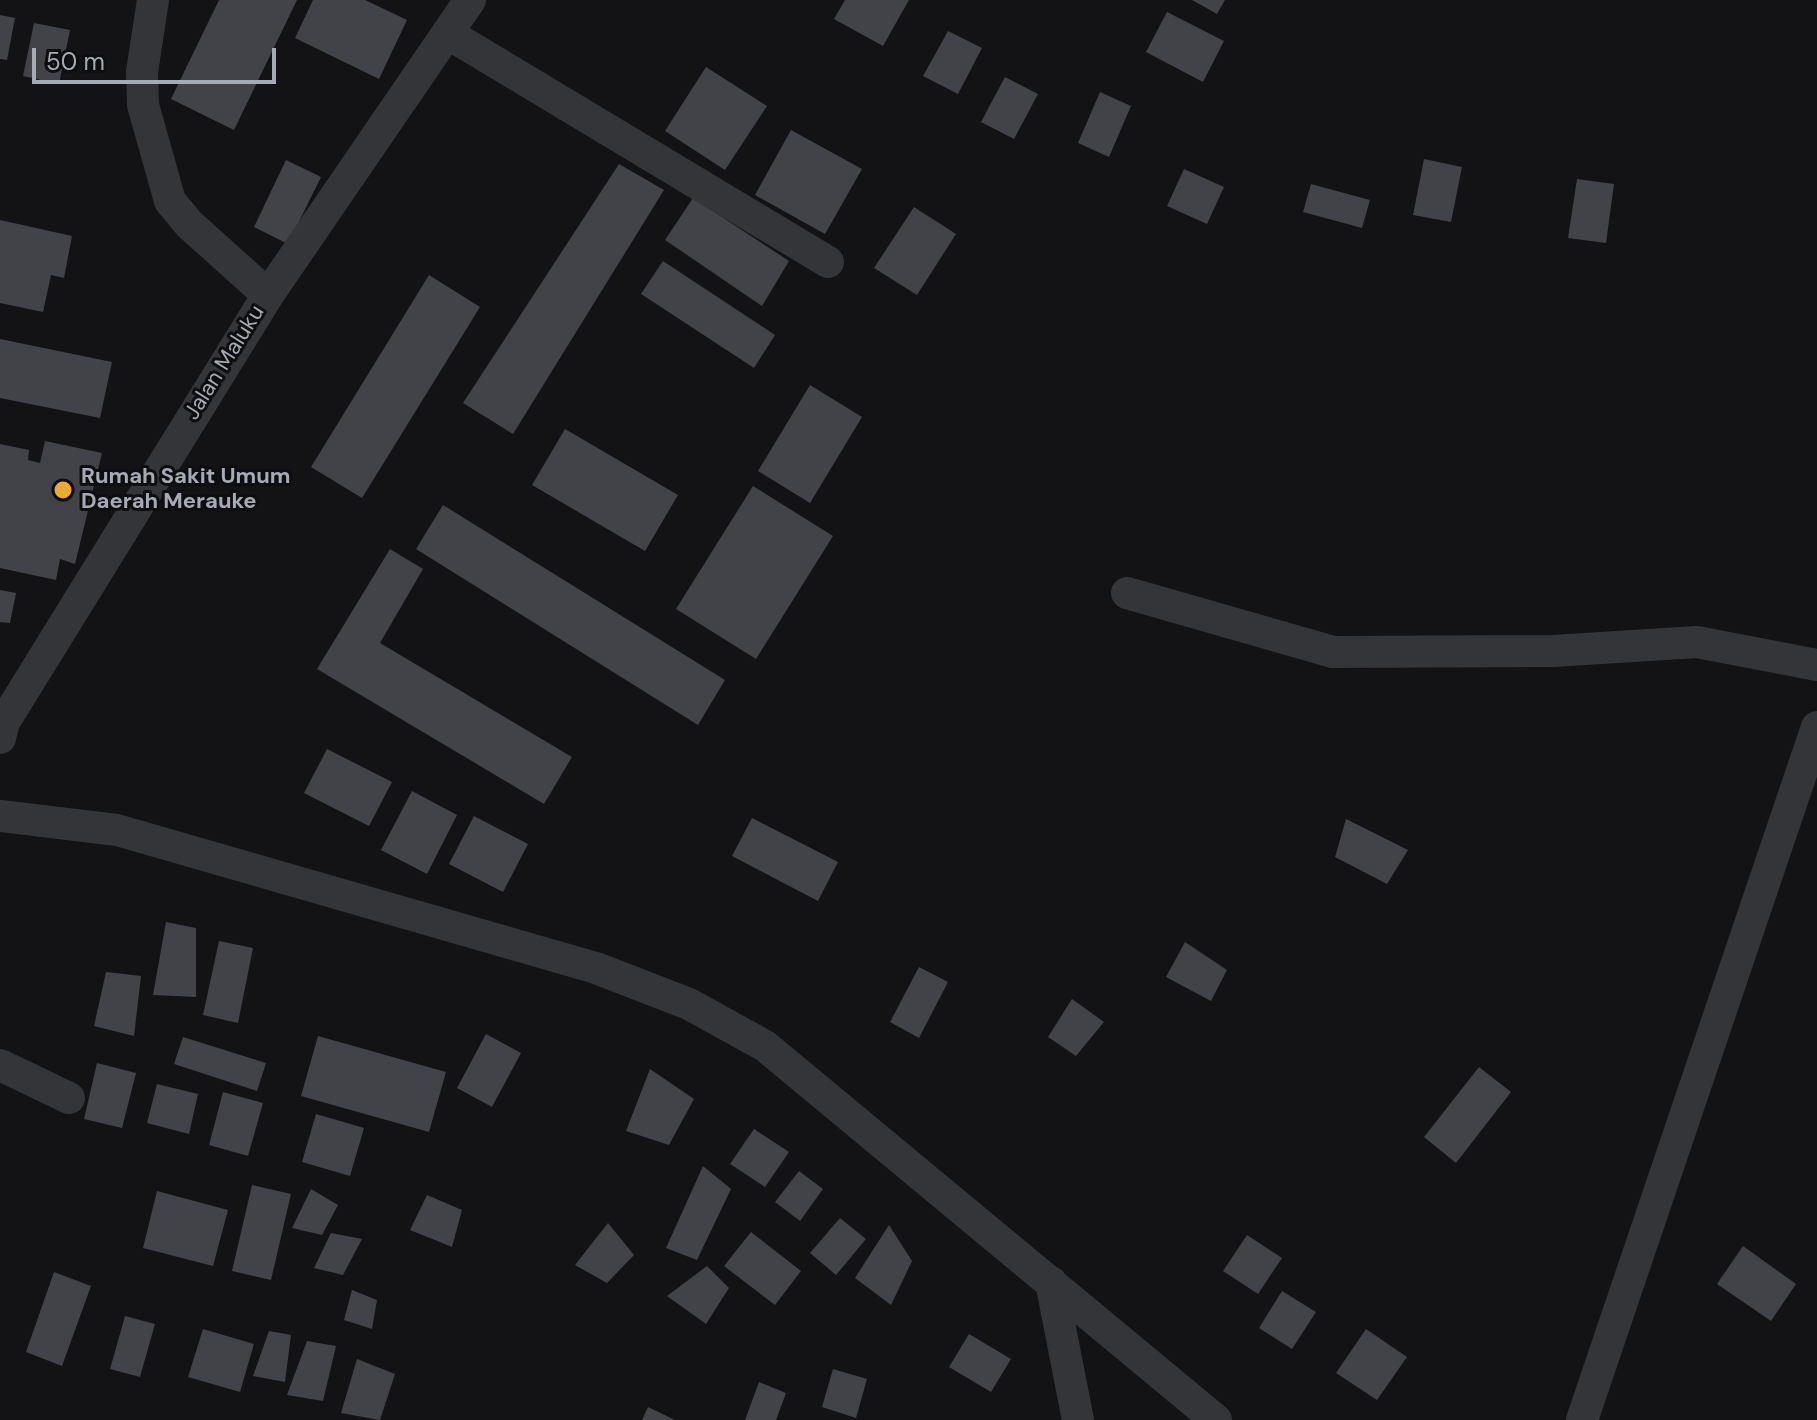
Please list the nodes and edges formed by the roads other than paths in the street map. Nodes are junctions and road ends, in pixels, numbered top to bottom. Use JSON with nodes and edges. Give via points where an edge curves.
{"nodes":[{"id":1,"x":153,"y":0,"type":"edge"},
{"id":2,"x":470,"y":0,"type":"edge"},
{"id":3,"x":457,"y":40,"type":"junction"},
{"id":4,"x":828,"y":262,"type":"dead end"},
{"id":5,"x":268,"y":295,"type":"junction"},
{"id":6,"x":1127,"y":593,"type":"dead end"},
{"id":7,"x":1817,"y":665,"type":"edge"},
{"id":8,"x":1817,"y":727,"type":"edge"},
{"id":9,"x":0,"y":738,"type":"edge"},
{"id":10,"x":0,"y":816,"type":"edge"},
{"id":11,"x":0,"y":1065,"type":"edge"},
{"id":12,"x":69,"y":1098,"type":"dead end"},
{"id":13,"x":1051,"y":1282,"type":"junction"},
{"id":14,"x":1078,"y":1420,"type":"edge"},
{"id":15,"x":1216,"y":1420,"type":"edge"},
{"id":16,"x":1582,"y":1420,"type":"edge"}],
"edges":[{"from":1,"to":5,"type":"street","via":[[143,105],[170,201]]},
{"from":2,"to":3,"type":"street","name":"Jalan Maluku"},
{"from":3,"to":4,"type":"street"},
{"from":3,"to":5,"type":"street","name":"Jalan Maluku"},
{"from":5,"to":9,"type":"street","name":"Jalan Maluku","via":[[4,722]]},
{"from":6,"to":7,"type":"street","via":[[1333,652],[1553,651],[1697,642]]},
{"from":8,"to":16,"type":"street"},
{"from":10,"to":13,"type":"street","via":[[117,830],[202,852],[596,968],[689,1004],[765,1046]]},
{"from":11,"to":12,"type":"street"},
{"from":13,"to":14,"type":"street"},
{"from":13,"to":15,"type":"street"}]}
